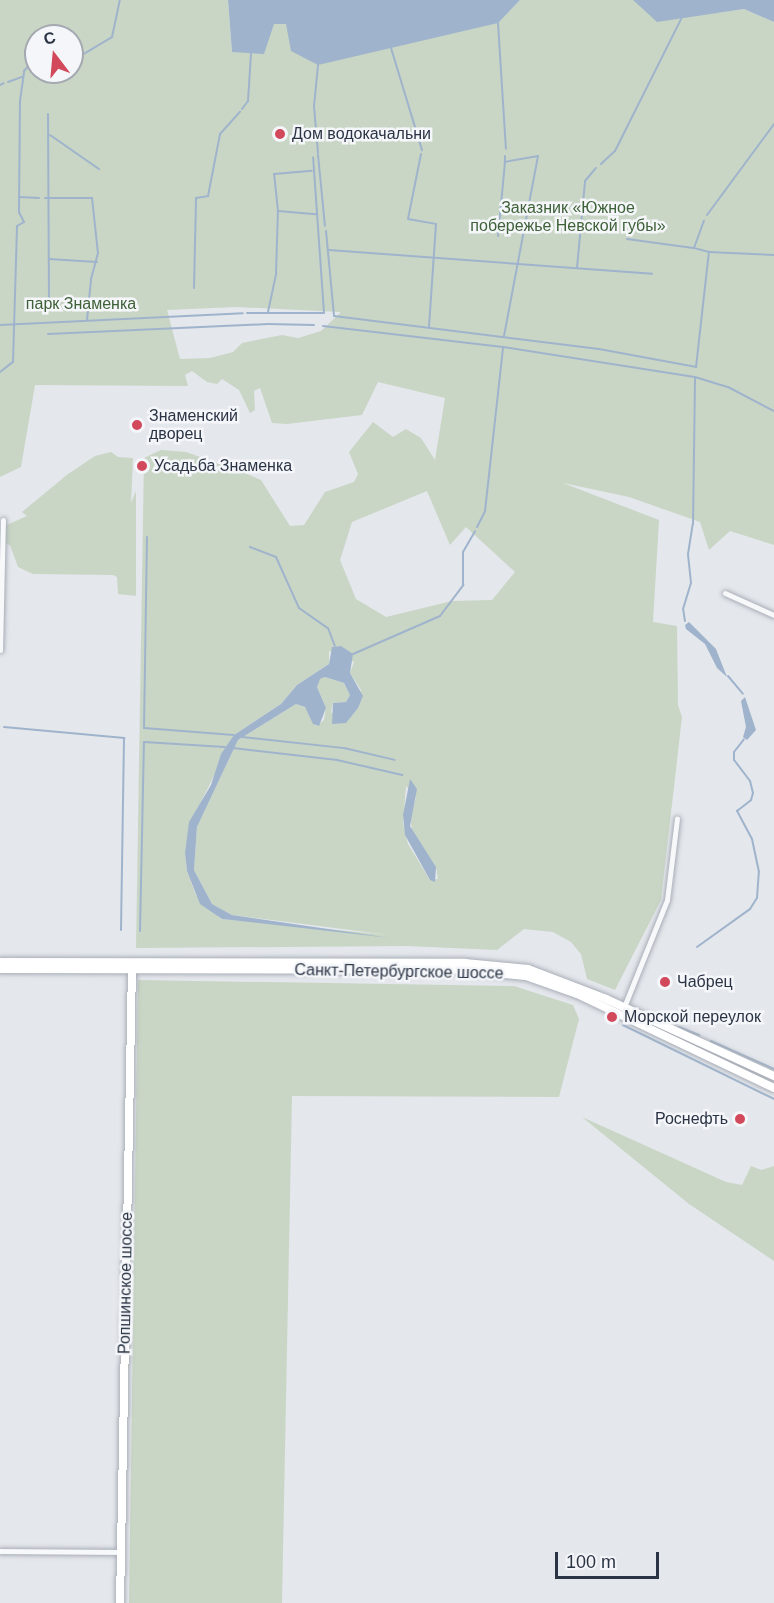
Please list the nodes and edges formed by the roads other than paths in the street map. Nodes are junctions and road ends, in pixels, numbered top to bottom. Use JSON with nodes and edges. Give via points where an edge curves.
{"nodes":[{"id":1,"x":3,"y":520,"type":"dead end"},
{"id":2,"x":725,"y":593,"type":"dead end"},
{"id":3,"x":774,"y":615,"type":"edge"},
{"id":4,"x":0,"y":650,"type":"edge"},
{"id":5,"x":677,"y":819,"type":"dead end"},
{"id":6,"x":0,"y":962,"type":"edge"},
{"id":7,"x":132,"y":966,"type":"junction"},
{"id":8,"x":0,"y":969,"type":"edge"},
{"id":9,"x":624,"y":1007,"type":"junction"},
{"id":10,"x":774,"y":1076,"type":"edge"},
{"id":11,"x":774,"y":1088,"type":"edge"},
{"id":12,"x":0,"y":1551,"type":"edge"},
{"id":13,"x":121,"y":1552,"type":"junction"},
{"id":14,"x":120,"y":1603,"type":"edge"}],
"edges":[{"from":1,"to":4,"type":"street"},
{"from":2,"to":3,"type":"street"},
{"from":5,"to":9,"type":"street","via":[[667,900]]},
{"from":6,"to":7,"type":"main road","name":"Санкт-Петербургское шоссе"},
{"from":7,"to":8,"type":"main road","name":"Санкт-Петербургское шоссе"},
{"from":7,"to":9,"type":"main road","name":"Санкт-Петербургское шоссе","via":[[498,965],[561,979]]},
{"from":7,"to":11,"type":"main road","name":"Санкт-Петербургское шоссе","via":[[464,970],[526,976],[586,998]]},
{"from":7,"to":13,"type":"main road","name":"Ропшинское шоссе"},
{"from":9,"to":10,"type":"main road","name":"Санкт-Петербургское шоссе"},
{"from":12,"to":13,"type":"street"},
{"from":13,"to":14,"type":"main road","name":"Ропшинское шоссе"}]}
